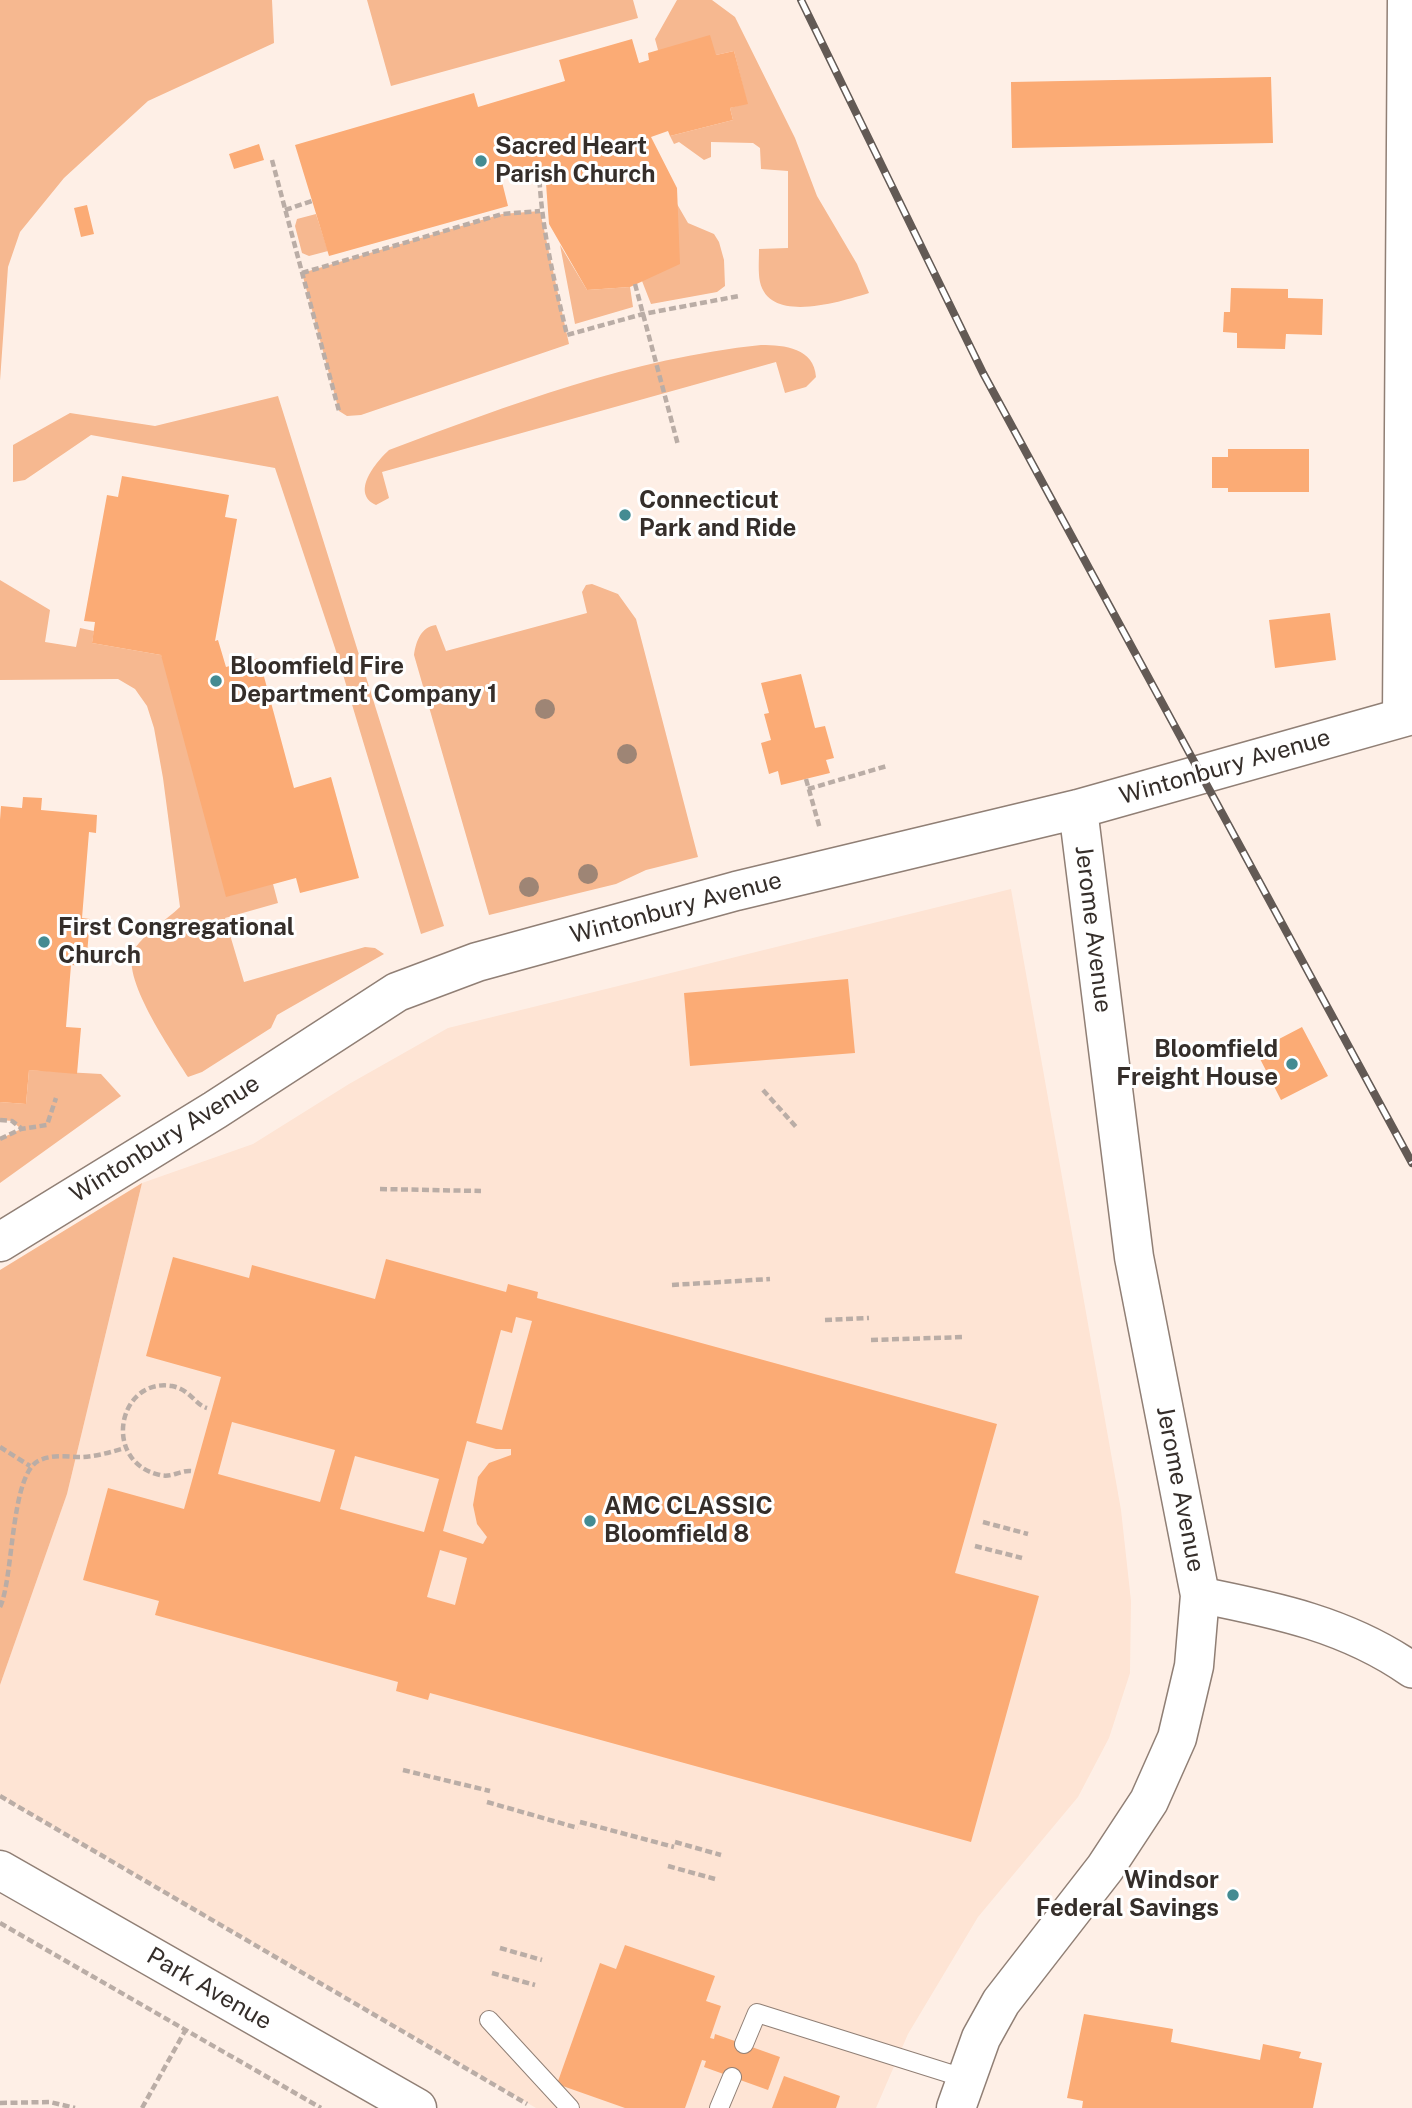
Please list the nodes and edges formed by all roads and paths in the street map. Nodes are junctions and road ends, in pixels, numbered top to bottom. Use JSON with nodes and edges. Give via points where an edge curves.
{"nodes":[{"id":1,"x":1407,"y":0,"type":"edge"},
{"id":2,"x":272,"y":160,"type":"dead end"},
{"id":3,"x":539,"y":170,"type":"dead end"},
{"id":4,"x":312,"y":201,"type":"dead end"},
{"id":5,"x":285,"y":209,"type":"junction"},
{"id":6,"x":540,"y":211,"type":"junction"},
{"id":7,"x":302,"y":273,"type":"junction"},
{"id":8,"x":635,"y":284,"type":"dead end"},
{"id":9,"x":739,"y":296,"type":"dead end"},
{"id":10,"x":643,"y":314,"type":"junction"},
{"id":11,"x":339,"y":411,"type":"dead end"},
{"id":12,"x":678,"y":445,"type":"dead end"},
{"id":13,"x":1407,"y":716,"type":"edge"},
{"id":14,"x":887,"y":766,"type":"dead end"},
{"id":15,"x":806,"y":779,"type":"dead end"},
{"id":16,"x":808,"y":789,"type":"junction"},
{"id":17,"x":1078,"y":809,"type":"junction"},
{"id":18,"x":820,"y":830,"type":"dead end"},
{"id":19,"x":763,"y":1090,"type":"dead end"},
{"id":20,"x":56,"y":1098,"type":"dead end"},
{"id":21,"x":0,"y":1120,"type":"edge"},
{"id":22,"x":797,"y":1128,"type":"dead end"},
{"id":23,"x":22,"y":1129,"type":"junction"},
{"id":24,"x":0,"y":1139,"type":"edge"},
{"id":25,"x":380,"y":1189,"type":"dead end"},
{"id":26,"x":481,"y":1191,"type":"dead end"},
{"id":27,"x":0,"y":1242,"type":"edge"},
{"id":28,"x":770,"y":1279,"type":"dead end"},
{"id":29,"x":672,"y":1285,"type":"dead end"},
{"id":30,"x":869,"y":1318,"type":"dead end"},
{"id":31,"x":825,"y":1320,"type":"dead end"},
{"id":32,"x":965,"y":1337,"type":"dead end"},
{"id":33,"x":870,"y":1340,"type":"dead end"},
{"id":34,"x":207,"y":1408,"type":"dead end"},
{"id":35,"x":0,"y":1447,"type":"edge"},
{"id":36,"x":125,"y":1448,"type":"junction"},
{"id":37,"x":30,"y":1466,"type":"junction"},
{"id":38,"x":191,"y":1471,"type":"dead end"},
{"id":39,"x":983,"y":1522,"type":"dead end"},
{"id":40,"x":1028,"y":1534,"type":"dead end"},
{"id":41,"x":975,"y":1546,"type":"dead end"},
{"id":42,"x":1022,"y":1558,"type":"dead end"},
{"id":43,"x":1200,"y":1595,"type":"junction"},
{"id":44,"x":0,"y":1608,"type":"edge"},
{"id":45,"x":1412,"y":1670,"type":"edge"},
{"id":46,"x":403,"y":1770,"type":"dead end"},
{"id":47,"x":490,"y":1791,"type":"dead end"},
{"id":48,"x":0,"y":1796,"type":"edge"},
{"id":49,"x":487,"y":1802,"type":"dead end"},
{"id":50,"x":721,"y":1855,"type":"dead end"},
{"id":51,"x":668,"y":1866,"type":"dead end"},
{"id":52,"x":0,"y":1870,"type":"edge"},
{"id":53,"x":715,"y":1879,"type":"dead end"},
{"id":54,"x":0,"y":1923,"type":"edge"},
{"id":55,"x":500,"y":1948,"type":"dead end"},
{"id":56,"x":542,"y":1960,"type":"dead end"},
{"id":57,"x":492,"y":1973,"type":"dead end"},
{"id":58,"x":536,"y":1986,"type":"dead end"},
{"id":59,"x":489,"y":2020,"type":"dead end"},
{"id":60,"x":185,"y":2031,"type":"junction"},
{"id":61,"x":744,"y":2044,"type":"dead end"},
{"id":62,"x":732,"y":2077,"type":"dead end"},
{"id":63,"x":962,"y":2093,"type":"edge"},
{"id":64,"x":0,"y":2104,"type":"edge"},
{"id":65,"x":75,"y":2108,"type":"edge"},
{"id":66,"x":142,"y":2108,"type":"edge"},
{"id":67,"x":321,"y":2108,"type":"edge"},
{"id":68,"x":417,"y":2108,"type":"edge"},
{"id":69,"x":534,"y":2108,"type":"edge"},
{"id":70,"x":570,"y":2108,"type":"edge"},
{"id":71,"x":719,"y":2108,"type":"edge"}],
"edges":[{"from":1,"to":13,"type":"street"},
{"from":2,"to":5,"type":"path"},
{"from":3,"to":6,"type":"path"},
{"from":4,"to":5,"type":"path"},
{"from":5,"to":7,"type":"path"},
{"from":6,"to":7,"type":"path","via":[[502,214]]},
{"from":6,"to":10,"type":"path","via":[[567,335]]},
{"from":7,"to":11,"type":"path"},
{"from":8,"to":10,"type":"path"},
{"from":9,"to":10,"type":"path"},
{"from":10,"to":12,"type":"path"},
{"from":13,"to":17,"type":"street","name":"Wintonbury Avenue"},
{"from":14,"to":16,"type":"path"},
{"from":15,"to":16,"type":"path"},
{"from":16,"to":18,"type":"path"},
{"from":17,"to":27,"type":"street","name":"Wintonbury Avenue","via":[[736,891],[477,962],[397,992]]},
{"from":17,"to":43,"type":"street","name":"Jerome Avenue","via":[[1134,1257]]},
{"from":19,"to":22,"type":"path"},
{"from":20,"to":23,"type":"path","via":[[47,1125]]},
{"from":21,"to":23,"type":"path","via":[[12,1121]]},
{"from":23,"to":24,"type":"path"},
{"from":25,"to":26,"type":"path"},
{"from":28,"to":29,"type":"path"},
{"from":30,"to":31,"type":"path"},
{"from":32,"to":33,"type":"path"},
{"from":34,"to":36,"type":"path","via":[[187,1391],[170,1386],[141,1394],[123,1422]]},
{"from":35,"to":37,"type":"path"},
{"from":36,"to":37,"type":"path","via":[[94,1456],[57,1456]]},
{"from":36,"to":38,"type":"path","via":[[147,1471],[167,1476]]},
{"from":37,"to":44,"type":"path"},
{"from":39,"to":40,"type":"path"},
{"from":41,"to":42,"type":"path"},
{"from":43,"to":45,"type":"street","via":[[1288,1612],[1326,1625]]},
{"from":43,"to":63,"type":"street","name":"Jerome Avenue","via":[[1194,1666],[1177,1738],[1149,1801],[1105,1868],[1001,2002]]},
{"from":46,"to":47,"type":"path"},
{"from":48,"to":69,"type":"path"},
{"from":49,"to":50,"type":"path"},
{"from":51,"to":53,"type":"path"},
{"from":52,"to":68,"type":"street","name":"Park Avenue"},
{"from":54,"to":60,"type":"path"},
{"from":55,"to":56,"type":"path"},
{"from":57,"to":58,"type":"path"},
{"from":59,"to":70,"type":"lane"},
{"from":60,"to":66,"type":"path"},
{"from":60,"to":67,"type":"path"},
{"from":61,"to":63,"type":"lane","via":[[757,2012]]},
{"from":62,"to":71,"type":"lane"},
{"from":64,"to":65,"type":"path","via":[[50,2102]]}]}
